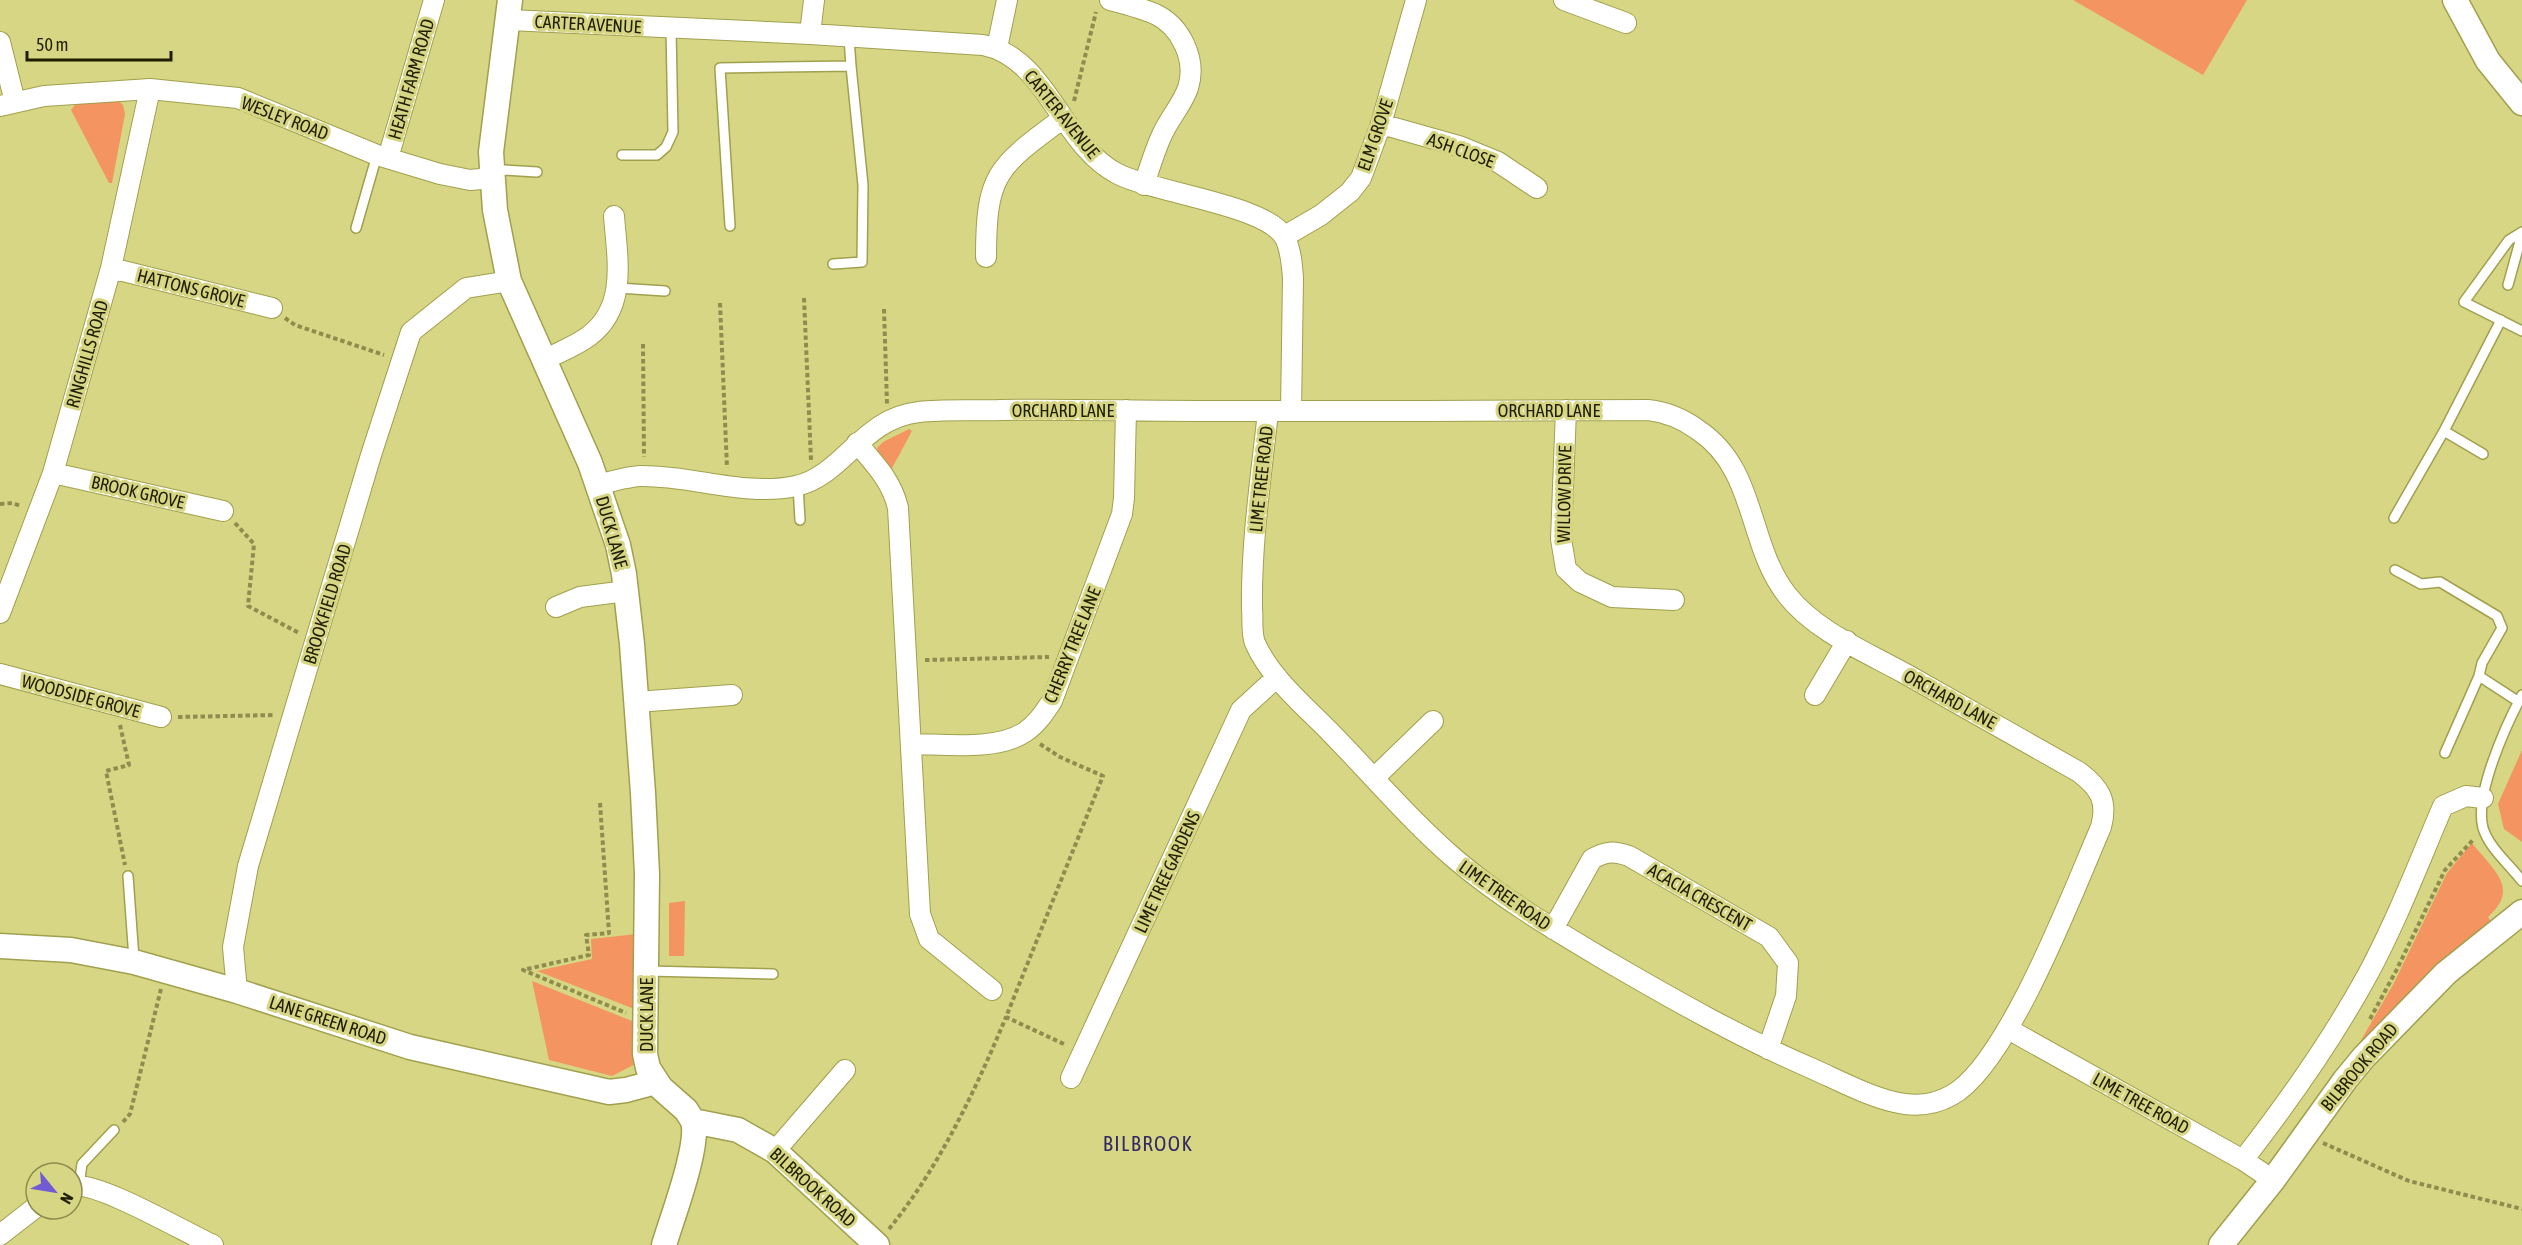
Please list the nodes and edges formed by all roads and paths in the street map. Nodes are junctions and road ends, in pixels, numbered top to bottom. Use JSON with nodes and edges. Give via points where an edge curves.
{"nodes":[{"id":1,"x":434,"y":0,"type":"edge"},
{"id":2,"x":814,"y":0,"type":"edge"},
{"id":3,"x":1008,"y":0,"type":"edge"},
{"id":4,"x":1416,"y":0,"type":"edge"},
{"id":5,"x":1564,"y":0,"type":"edge"},
{"id":6,"x":2455,"y":0,"type":"edge"},
{"id":7,"x":1103,"y":6,"type":"edge"},
{"id":8,"x":510,"y":10,"type":"edge"},
{"id":9,"x":1626,"y":23,"type":"dead end"},
{"id":10,"x":671,"y":28,"type":"junction"},
{"id":11,"x":810,"y":34,"type":"junction"},
{"id":12,"x":849,"y":38,"type":"junction"},
{"id":13,"x":0,"y":42,"type":"edge"},
{"id":14,"x":997,"y":48,"type":"junction"},
{"id":15,"x":851,"y":66,"type":"junction"},
{"id":16,"x":150,"y":89,"type":"junction"},
{"id":17,"x":2521,"y":99,"type":"edge"},
{"id":18,"x":7,"y":104,"type":"edge"},
{"id":19,"x":1062,"y":119,"type":"junction"},
{"id":20,"x":1381,"y":124,"type":"junction"},
{"id":21,"x":622,"y":155,"type":"dead end"},
{"id":22,"x":383,"y":157,"type":"junction"},
{"id":23,"x":537,"y":172,"type":"dead end"},
{"id":24,"x":492,"y":174,"type":"junction"},
{"id":25,"x":1143,"y":185,"type":"junction"},
{"id":26,"x":1537,"y":188,"type":"dead end"},
{"id":27,"x":614,"y":216,"type":"dead end"},
{"id":28,"x":730,"y":226,"type":"dead end"},
{"id":29,"x":356,"y":228,"type":"dead end"},
{"id":30,"x":2522,"y":233,"type":"edge"},
{"id":31,"x":1285,"y":236,"type":"junction"},
{"id":32,"x":986,"y":257,"type":"dead end"},
{"id":33,"x":833,"y":264,"type":"dead end"},
{"id":34,"x":111,"y":268,"type":"junction"},
{"id":35,"x":509,"y":281,"type":"junction"},
{"id":36,"x":2508,"y":285,"type":"dead end"},
{"id":37,"x":618,"y":288,"type":"junction"},
{"id":38,"x":665,"y":291,"type":"dead end"},
{"id":39,"x":804,"y":297,"type":"dead end"},
{"id":40,"x":720,"y":303,"type":"dead end"},
{"id":41,"x":272,"y":308,"type":"joint"},
{"id":42,"x":884,"y":309,"type":"dead end"},
{"id":43,"x":2501,"y":320,"type":"junction"},
{"id":44,"x":2522,"y":331,"type":"edge"},
{"id":45,"x":644,"y":344,"type":"dead end"},
{"id":46,"x":544,"y":360,"type":"junction"},
{"id":47,"x":402,"y":362,"type":"junction"},
{"id":48,"x":888,"y":408,"type":"dead end"},
{"id":49,"x":1126,"y":410,"type":"junction"},
{"id":50,"x":1566,"y":410,"type":"junction"},
{"id":51,"x":1292,"y":411,"type":"junction"},
{"id":52,"x":1268,"y":412,"type":"junction"},
{"id":53,"x":2444,"y":431,"type":"junction"},
{"id":54,"x":857,"y":443,"type":"junction"},
{"id":55,"x":2483,"y":454,"type":"dead end"},
{"id":56,"x":644,"y":464,"type":"dead end"},
{"id":57,"x":811,"y":466,"type":"dead end"},
{"id":58,"x":727,"y":472,"type":"dead end"},
{"id":59,"x":53,"y":473,"type":"junction"},
{"id":60,"x":598,"y":484,"type":"junction"},
{"id":61,"x":798,"y":485,"type":"junction"},
{"id":62,"x":223,"y":511,"type":"joint"},
{"id":63,"x":2394,"y":518,"type":"dead end"},
{"id":64,"x":800,"y":520,"type":"dead end"},
{"id":65,"x":2395,"y":570,"type":"dead end"},
{"id":66,"x":626,"y":591,"type":"junction"},
{"id":67,"x":1674,"y":600,"type":"dead end"},
{"id":68,"x":556,"y":607,"type":"dead end"},
{"id":69,"x":0,"y":613,"type":"edge"},
{"id":70,"x":315,"y":641,"type":"junction"},
{"id":71,"x":1847,"y":641,"type":"junction"},
{"id":72,"x":1057,"y":657,"type":"dead end"},
{"id":73,"x":918,"y":660,"type":"dead end"},
{"id":74,"x":0,"y":674,"type":"edge"},
{"id":75,"x":2479,"y":676,"type":"junction"},
{"id":76,"x":1277,"y":677,"type":"junction"},
{"id":77,"x":732,"y":695,"type":"dead end"},
{"id":78,"x":1815,"y":695,"type":"dead end"},
{"id":79,"x":2520,"y":699,"type":"edge"},
{"id":80,"x":636,"y":702,"type":"junction"},
{"id":81,"x":124,"y":707,"type":"junction"},
{"id":82,"x":294,"y":714,"type":"junction"},
{"id":83,"x":161,"y":717,"type":"joint"},
{"id":84,"x":1432,"y":721,"type":"dead end"},
{"id":85,"x":1024,"y":733,"type":"junction"},
{"id":86,"x":911,"y":744,"type":"junction"},
{"id":87,"x":2445,"y":753,"type":"dead end"},
{"id":88,"x":1374,"y":778,"type":"junction"},
{"id":89,"x":2483,"y":798,"type":"junction"},
{"id":90,"x":600,"y":803,"type":"dead end"},
{"id":91,"x":2483,"y":828,"type":"junction"},
{"id":92,"x":128,"y":876,"type":"joint"},
{"id":93,"x":2522,"y":881,"type":"edge"},
{"id":94,"x":2522,"y":912,"type":"edge"},
{"id":95,"x":1553,"y":929,"type":"junction"},
{"id":96,"x":0,"y":946,"type":"edge"},
{"id":97,"x":134,"y":962,"type":"junction"},
{"id":98,"x":165,"y":971,"type":"junction"},
{"id":99,"x":646,"y":971,"type":"junction"},
{"id":100,"x":773,"y":974,"type":"dead end"},
{"id":101,"x":992,"y":990,"type":"dead end"},
{"id":102,"x":237,"y":991,"type":"junction"},
{"id":103,"x":627,"y":1014,"type":"dead end"},
{"id":104,"x":1006,"y":1017,"type":"junction"},
{"id":105,"x":2368,"y":1022,"type":"dead end"},
{"id":106,"x":2008,"y":1029,"type":"junction"},
{"id":107,"x":1768,"y":1049,"type":"junction"},
{"id":108,"x":1083,"y":1052,"type":"junction"},
{"id":109,"x":845,"y":1070,"type":"dead end"},
{"id":110,"x":1071,"y":1078,"type":"dead end"},
{"id":111,"x":656,"y":1082,"type":"junction"},
{"id":112,"x":693,"y":1121,"type":"junction"},
{"id":113,"x":114,"y":1130,"type":"joint"},
{"id":114,"x":2306,"y":1136,"type":"junction"},
{"id":115,"x":775,"y":1151,"type":"junction"},
{"id":116,"x":2243,"y":1160,"type":"junction"},
{"id":117,"x":84,"y":1162,"type":"edge"},
{"id":118,"x":2273,"y":1180,"type":"junction"},
{"id":119,"x":84,"y":1187,"type":"edge"},
{"id":120,"x":2522,"y":1209,"type":"edge"},
{"id":121,"x":24,"y":1216,"type":"edge"},
{"id":122,"x":0,"y":1235,"type":"edge"},
{"id":123,"x":201,"y":1243,"type":"edge"},
{"id":124,"x":664,"y":1245,"type":"edge"},
{"id":125,"x":877,"y":1245,"type":"edge"},
{"id":126,"x":2221,"y":1245,"type":"edge"}],
"edges":[{"from":1,"to":22,"type":"street","name":"HEATH FARM ROAD"},
{"from":2,"to":11,"type":"street"},
{"from":3,"to":14,"type":"street"},
{"from":4,"to":20,"type":"street","name":"ELM GROVE"},
{"from":5,"to":9,"type":"street"},
{"from":6,"to":17,"type":"street","via":[[2488,61]]},
{"from":7,"to":19,"type":"path","via":[[1071,113]]},
{"from":7,"to":25,"type":"street","via":[[1155,14],[1181,37],[1188,54],[1188,89],[1161,136]]},
{"from":8,"to":10,"type":"street","name":"CARTER AVENUE"},
{"from":8,"to":24,"type":"street","name":"DUCK LANE","via":[[494,122]]},
{"from":10,"to":11,"type":"street","name":"CARTER AVENUE"},
{"from":10,"to":21,"type":"lane","via":[[673,132],[657,156]]},
{"from":11,"to":12,"type":"street","name":"CARTER AVENUE"},
{"from":12,"to":14,"type":"street","name":"CARTER AVENUE"},
{"from":12,"to":15,"type":"lane"},
{"from":13,"to":18,"type":"street"},
{"from":14,"to":19,"type":"street","name":"CARTER AVENUE","via":[[1034,76]]},
{"from":15,"to":28,"type":"lane","via":[[720,68]]},
{"from":15,"to":33,"type":"lane","via":[[863,185],[862,262]]},
{"from":16,"to":18,"type":"street","name":"WESLEY ROAD","via":[[45,96]]},
{"from":16,"to":22,"type":"street","name":"WESLEY ROAD","via":[[238,98]]},
{"from":16,"to":34,"type":"street","name":"RINGHILLS ROAD"},
{"from":19,"to":25,"type":"street","name":"CARTER AVENUE","via":[[1097,160]]},
{"from":19,"to":32,"type":"street","via":[[1003,168],[991,190]]},
{"from":20,"to":26,"type":"street","name":"ASH CLOSE","via":[[1459,146],[1498,162]]},
{"from":20,"to":31,"type":"street","name":"ELM GROVE","via":[[1361,178],[1350,192]]},
{"from":22,"to":24,"type":"street","name":"WESLEY ROAD","via":[[470,180]]},
{"from":22,"to":29,"type":"lane"},
{"from":23,"to":24,"type":"lane","via":[[504,170]]},
{"from":24,"to":35,"type":"street","name":"DUCK LANE"},
{"from":25,"to":31,"type":"street","name":"CARTER AVENUE","via":[[1256,215]]},
{"from":27,"to":37,"type":"street"},
{"from":30,"to":36,"type":"lane"},
{"from":30,"to":43,"type":"lane","via":[[2508,240],[2464,302]]},
{"from":31,"to":51,"type":"street","via":[[1293,278]]},
{"from":34,"to":41,"type":"street","name":"HATTONS GROVE"},
{"from":34,"to":59,"type":"street","name":"RINGHILLS ROAD"},
{"from":35,"to":46,"type":"street","name":"DUCK LANE"},
{"from":35,"to":47,"type":"street","name":"BROOKFIELD ROAD","via":[[466,288],[411,332]]},
{"from":37,"to":38,"type":"lane"},
{"from":37,"to":46,"type":"street","via":[[609,315],[600,327]]},
{"from":39,"to":57,"type":"path"},
{"from":40,"to":58,"type":"path"},
{"from":41,"to":47,"type":"path","via":[[295,325]]},
{"from":42,"to":48,"type":"path"},
{"from":43,"to":44,"type":"lane"},
{"from":43,"to":53,"type":"lane"},
{"from":45,"to":56,"type":"path"},
{"from":46,"to":60,"type":"street","name":"DUCK LANE"},
{"from":47,"to":70,"type":"street","name":"BROOKFIELD ROAD"},
{"from":49,"to":52,"type":"street","name":"ORCHARD LANE"},
{"from":49,"to":54,"type":"street","name":"ORCHARD LANE","via":[[919,412],[880,424]]},
{"from":49,"to":85,"type":"street","name":"CHERRY TREE LANE","via":[[1124,498],[1117,531],[1052,701]]},
{"from":50,"to":51,"type":"street","name":"ORCHARD LANE"},
{"from":50,"to":67,"type":"street","name":"WILLOW DRIVE","via":[[1561,539],[1566,569],[1580,582],[1612,597]]},
{"from":50,"to":71,"type":"street","name":"ORCHARD LANE","via":[[1658,411],[1706,435],[1737,472],[1763,548],[1787,595],[1803,612]]},
{"from":51,"to":52,"type":"street","name":"ORCHARD LANE"},
{"from":52,"to":76,"type":"street","name":"LIME TREE ROAD","via":[[1251,577],[1253,640]]},
{"from":53,"to":55,"type":"lane"},
{"from":53,"to":63,"type":"lane"},
{"from":54,"to":61,"type":"street","name":"ORCHARD LANE","via":[[833,466]]},
{"from":54,"to":86,"type":"street","via":[[896,496]]},
{"from":59,"to":62,"type":"street","name":"BROOK GROVE"},
{"from":59,"to":69,"type":"street","name":"RINGHILLS ROAD"},
{"from":60,"to":61,"type":"street","name":"ORCHARD LANE","via":[[638,476],[771,489]]},
{"from":60,"to":66,"type":"street","name":"DUCK LANE","via":[[618,545]]},
{"from":61,"to":64,"type":"lane"},
{"from":62,"to":70,"type":"path","via":[[254,544],[248,606]]},
{"from":65,"to":75,"type":"lane","via":[[2421,584],[2440,582],[2497,616],[2502,628]]},
{"from":66,"to":68,"type":"street","via":[[580,597]]},
{"from":66,"to":80,"type":"street","name":"DUCK LANE"},
{"from":70,"to":82,"type":"street","name":"BROOKFIELD ROAD"},
{"from":71,"to":78,"type":"street"},
{"from":71,"to":106,"type":"street","name":"ORCHARD LANE","via":[[2079,772],[2093,782],[2102,798],[2105,813],[2101,827]]},
{"from":72,"to":73,"type":"path"},
{"from":74,"to":81,"type":"street","name":"WOODSIDE GROVE"},
{"from":75,"to":79,"type":"lane"},
{"from":75,"to":87,"type":"lane"},
{"from":76,"to":88,"type":"street","name":"LIME TREE ROAD"},
{"from":76,"to":108,"type":"street","name":"LIME TREE GARDENS","via":[[1241,711]]},
{"from":77,"to":80,"type":"street"},
{"from":79,"to":89,"type":"lane"},
{"from":80,"to":99,"type":"street","name":"DUCK LANE","via":[[647,874]]},
{"from":81,"to":83,"type":"street","name":"WOODSIDE GROVE"},
{"from":81,"to":92,"type":"path","via":[[119,723],[129,765],[106,771]]},
{"from":82,"to":83,"type":"path"},
{"from":82,"to":102,"type":"street","name":"BROOKFIELD ROAD","via":[[248,866],[233,947]]},
{"from":84,"to":88,"type":"street"},
{"from":85,"to":86,"type":"street","name":"CHERRY TREE LANE","via":[[994,744]]},
{"from":85,"to":104,"type":"path","via":[[1060,757],[1103,776]]},
{"from":86,"to":101,"type":"street","via":[[923,927],[929,939]]},
{"from":88,"to":95,"type":"street","name":"LIME TREE ROAD","via":[[1456,860]]},
{"from":89,"to":91,"type":"lane"},
{"from":89,"to":116,"type":"street","name":"BILBROOK ROAD","via":[[2466,796],[2443,806],[2368,973],[2282,1110]]},
{"from":90,"to":103,"type":"path","via":[[609,933],[586,935],[589,955],[523,970]]},
{"from":91,"to":93,"type":"lane"},
{"from":91,"to":105,"type":"path","via":[[2445,870]]},
{"from":92,"to":97,"type":"lane"},
{"from":94,"to":114,"type":"street","name":"BILBROOK ROAD","via":[[2446,973],[2393,1026],[2345,1080]]},
{"from":95,"to":107,"type":"street","name":"LIME TREE ROAD","via":[[1701,1016]]},
{"from":95,"to":107,"type":"street","name":"ACACIA CRESCENT","via":[[1592,859],[1615,851],[1629,856],[1769,937],[1788,963],[1786,996]]},
{"from":96,"to":97,"type":"street","name":"LANE GREEN ROAD","via":[[71,950]]},
{"from":97,"to":98,"type":"street","name":"LANE GREEN ROAD"},
{"from":98,"to":102,"type":"street","name":"LANE GREEN ROAD"},
{"from":98,"to":113,"type":"path","via":[[130,1114]]},
{"from":99,"to":100,"type":"lane"},
{"from":99,"to":111,"type":"street","name":"DUCK LANE","via":[[645,1054]]},
{"from":102,"to":111,"type":"street","name":"LANE GREEN ROAD","via":[[410,1047],[609,1092]]},
{"from":104,"to":108,"type":"path"},
{"from":104,"to":125,"type":"path","via":[[981,1078],[949,1139]]},
{"from":106,"to":107,"type":"street","name":"LIME TREE ROAD","via":[[1968,1084],[1953,1095],[1918,1105],[1901,1104]]},
{"from":106,"to":116,"type":"street","name":"LIME TREE ROAD"},
{"from":108,"to":110,"type":"street","name":"LIME TREE GARDENS"},
{"from":109,"to":115,"type":"street"},
{"from":111,"to":112,"type":"street"},
{"from":112,"to":115,"type":"street","name":"BILBROOK ROAD","via":[[738,1130]]},
{"from":112,"to":124,"type":"street","via":[[693,1146]]},
{"from":113,"to":117,"type":"lane"},
{"from":114,"to":118,"type":"street","name":"BILBROOK ROAD"},
{"from":114,"to":120,"type":"path","via":[[2409,1181]]},
{"from":115,"to":125,"type":"street","name":"BILBROOK ROAD"},
{"from":116,"to":118,"type":"street","name":"LIME TREE ROAD"},
{"from":118,"to":126,"type":"street","name":"BILBROOK ROAD"},
{"from":119,"to":123,"type":"street","via":[[108,1194]]},
{"from":121,"to":122,"type":"street"}]}
